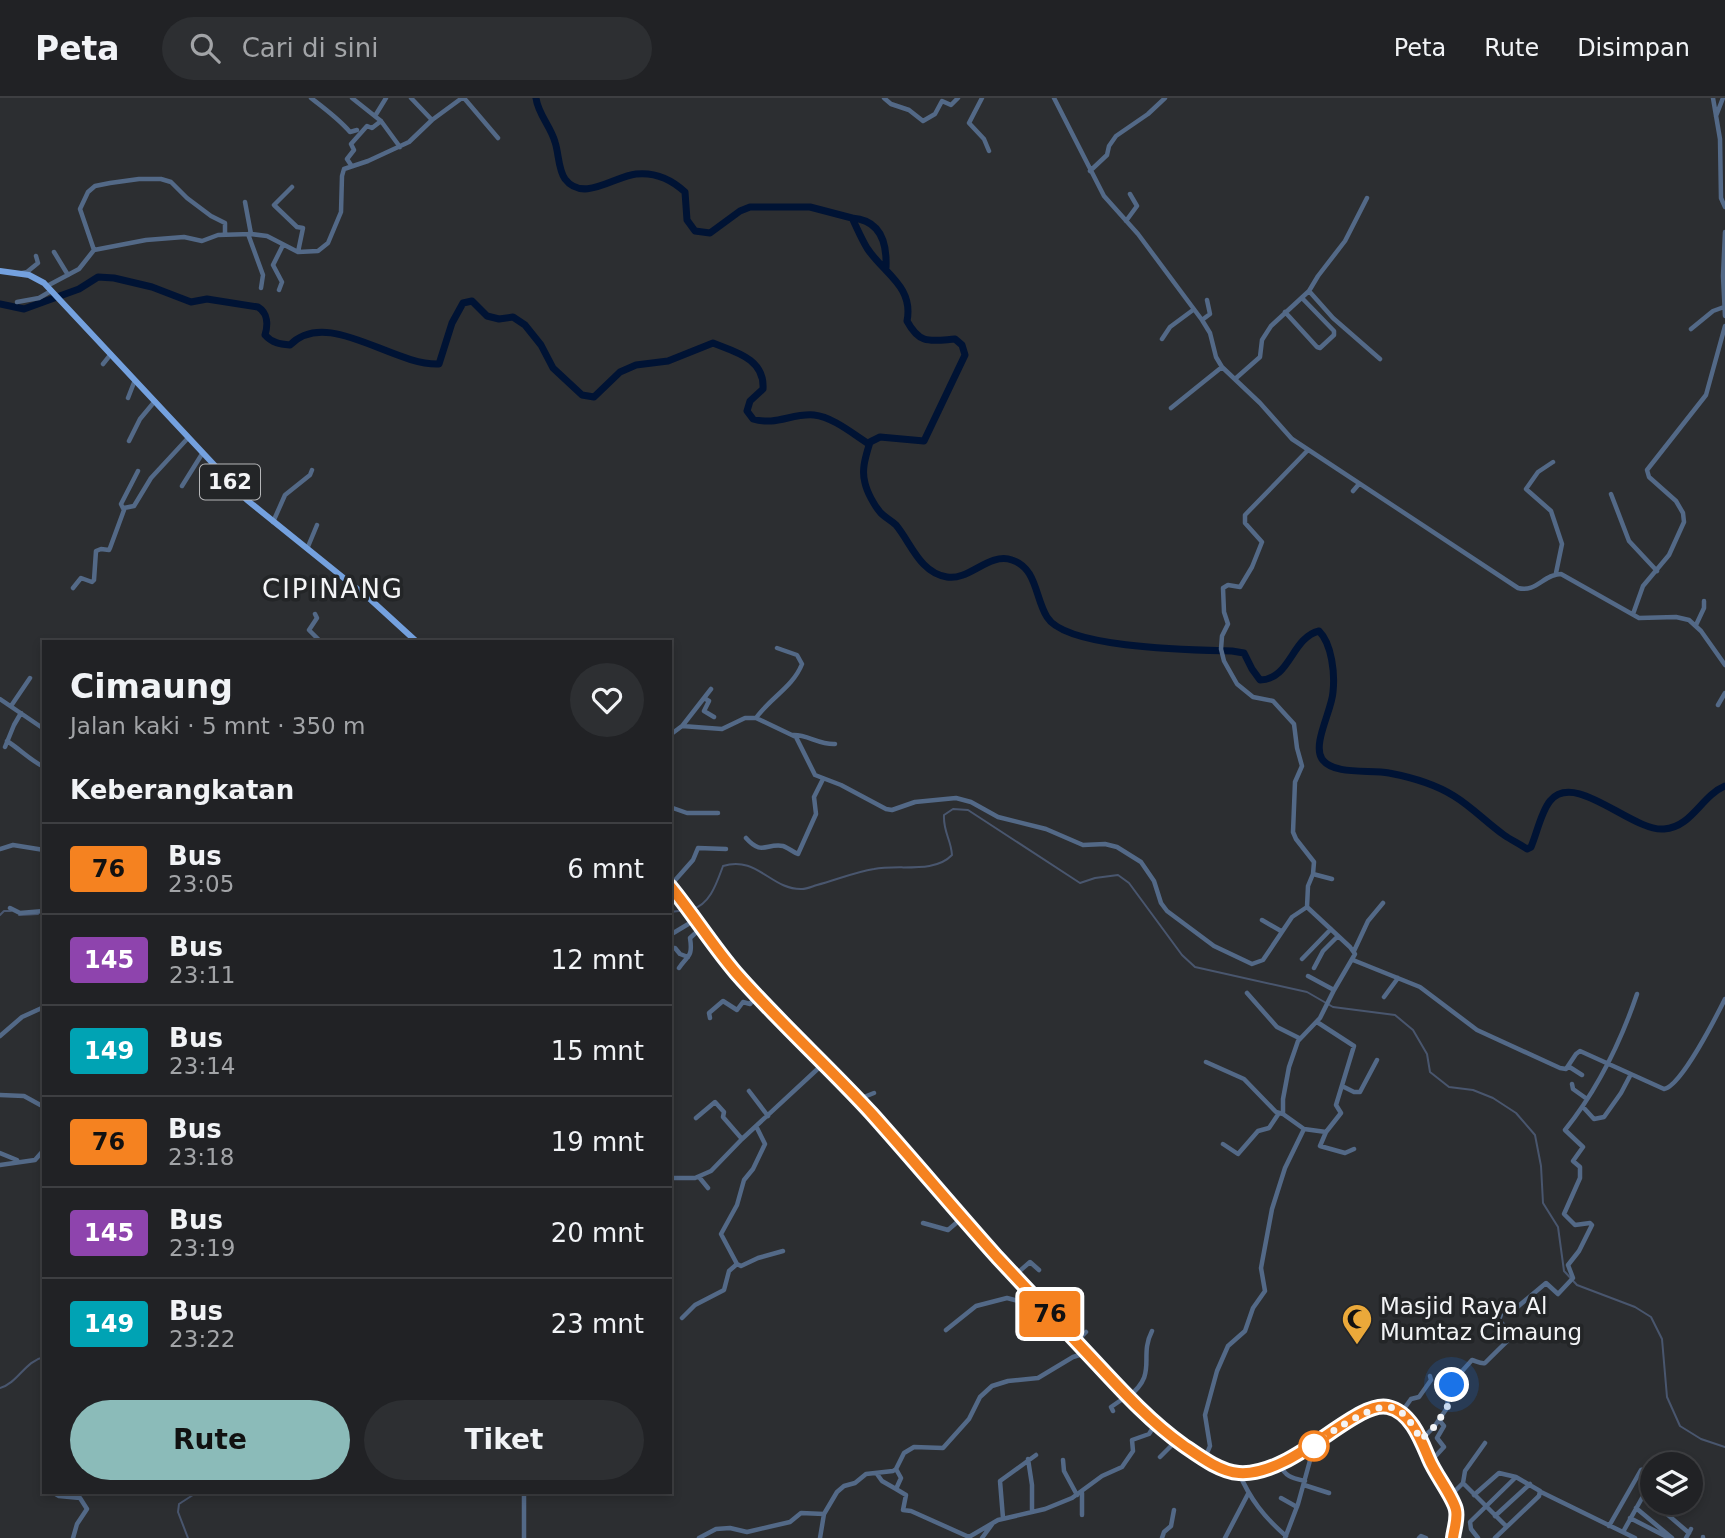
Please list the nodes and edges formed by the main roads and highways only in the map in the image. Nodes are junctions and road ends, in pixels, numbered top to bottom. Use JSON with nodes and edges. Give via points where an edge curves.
{"nodes":[{"id":1,"x":0,"y":271,"type":"edge"},
{"id":2,"x":415,"y":640,"type":"edge"},
{"id":3,"x":672,"y":888,"type":"edge"},
{"id":4,"x":1453,"y":1538,"type":"edge"}],
"edges":[{"from":1,"to":2,"type":"main road","number":"162","via":[[34,277],[50,290],[247,500]]},
{"from":3,"to":4,"type":"main road","via":[[737,974],[858,1100],[1086,1353],[1180,1443],[1225,1469],[1262,1471],[1314,1446],[1338,1427],[1386,1406],[1401,1413],[1421,1440],[1457,1511]]}]}
